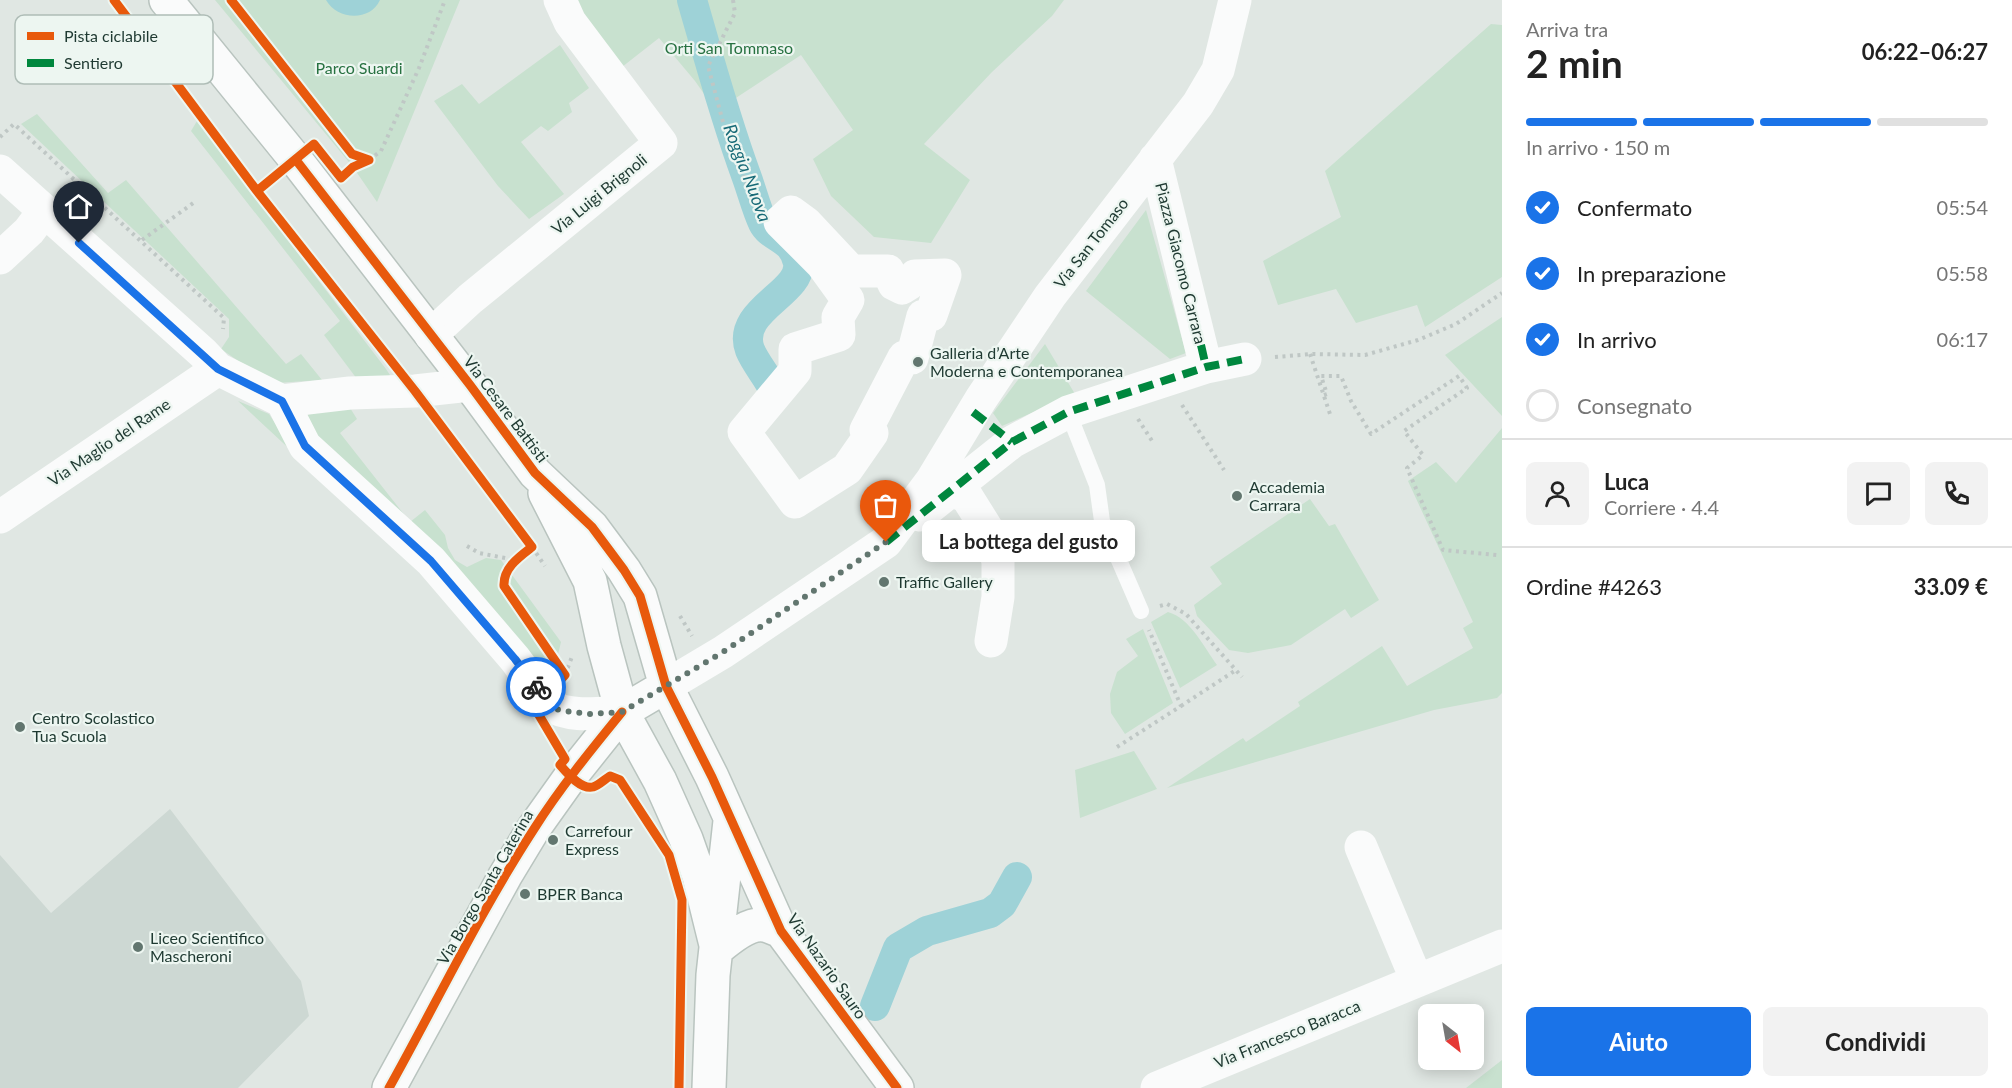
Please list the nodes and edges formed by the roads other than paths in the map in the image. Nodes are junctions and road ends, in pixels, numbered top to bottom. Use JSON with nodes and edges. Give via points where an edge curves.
{"nodes":[{"id":1,"x":166,"y":0,"type":"edge"},
{"id":2,"x":560,"y":0,"type":"edge"},
{"id":3,"x":1235,"y":0,"type":"edge"},
{"id":4,"x":178,"y":15,"type":"edge"},
{"id":5,"x":213,"y":58,"type":"edge"},
{"id":6,"x":1155,"y":159,"type":"junction"},
{"id":7,"x":0,"y":171,"type":"edge"},
{"id":8,"x":44,"y":211,"type":"junction"},
{"id":9,"x":786,"y":228,"type":"joint"},
{"id":10,"x":0,"y":258,"type":"edge"},
{"id":11,"x":431,"y":335,"type":"junction"},
{"id":12,"x":1203,"y":356,"type":"junction"},
{"id":13,"x":1245,"y":359,"type":"road end"},
{"id":14,"x":211,"y":361,"type":"junction"},
{"id":15,"x":470,"y":385,"type":"junction"},
{"id":16,"x":282,"y":401,"type":"junction"},
{"id":17,"x":973,"y":412,"type":"junction"},
{"id":18,"x":1068,"y":412,"type":"junction"},
{"id":19,"x":1012,"y":442,"type":"junction"},
{"id":20,"x":535,"y":473,"type":"junction"},
{"id":21,"x":941,"y":485,"type":"junction"},
{"id":22,"x":0,"y":517,"type":"edge"},
{"id":23,"x":1141,"y":611,"type":"road end"},
{"id":24,"x":991,"y":641,"type":"dead end"},
{"id":25,"x":666,"y":686,"type":"junction"},
{"id":26,"x":622,"y":712,"type":"junction"},
{"id":27,"x":660,"y":781,"type":"junction"},
{"id":28,"x":731,"y":819,"type":"junction"},
{"id":29,"x":1361,"y":847,"type":"dead end"},
{"id":30,"x":725,"y":867,"type":"junction"},
{"id":31,"x":781,"y":932,"type":"junction"},
{"id":32,"x":1502,"y":946,"type":"edge"},
{"id":33,"x":717,"y":949,"type":"junction"},
{"id":34,"x":1417,"y":981,"type":"junction"},
{"id":35,"x":389,"y":1088,"type":"edge"},
{"id":36,"x":709,"y":1088,"type":"edge"},
{"id":37,"x":897,"y":1088,"type":"edge"},
{"id":38,"x":1157,"y":1088,"type":"edge"}],
"edges":[{"from":1,"to":4,"type":"street","name":"Via Cesare Battisti"},
{"from":2,"to":11,"type":"street","name":"Via Luigi Brignoli","via":[[570,22],[661,143]]},
{"from":3,"to":6,"type":"street","name":"Via San Tomaso","via":[[1218,70],[1198,104]]},
{"from":5,"to":11,"type":"street","name":"Via Cesare Battisti"},
{"from":6,"to":12,"type":"street","name":"Piazza Giacomo Carrara"},
{"from":6,"to":17,"type":"street","name":"Via San Tomaso","via":[[1050,296]]},
{"from":7,"to":8,"type":"street"},
{"from":8,"to":10,"type":"street"},
{"from":8,"to":14,"type":"street"},
{"from":9,"to":9,"type":"street","via":[[780,222],[791,212],[851,271],[888,271],[894,284],[903,288],[915,276],[945,276],[931,315],[923,316],[912,358],[904,357],[866,430],[872,433],[847,469],[795,502],[744,432],[795,371],[795,349],[839,335],[838,317],[848,300],[822,264]]},
{"from":11,"to":15,"type":"street","name":"Via Cesare Battisti"},
{"from":12,"to":13,"type":"street","name":"Piazza Giacomo Carrara"},
{"from":12,"to":18,"type":"street","name":"Piazza Giacomo Carrara","via":[[1166,380]]},
{"from":14,"to":16,"type":"street"},
{"from":14,"to":22,"type":"street","name":"Via Maglio del Rame"},
{"from":15,"to":16,"type":"street"},
{"from":15,"to":20,"type":"street","name":"Via Cesare Battisti"},
{"from":16,"to":26,"type":"street","via":[[305,446],[431,561],[555,709]]},
{"from":17,"to":19,"type":"street"},
{"from":17,"to":21,"type":"street","name":"Via San Tomaso"},
{"from":18,"to":19,"type":"street","name":"Piazza Giacomo Carrara"},
{"from":18,"to":23,"type":"lane","via":[[1097,485],[1102,521]]},
{"from":19,"to":21,"type":"street","name":"Piazza Giacomo Carrara"},
{"from":20,"to":25,"type":"street","name":"Via Cesare Battisti","via":[[592,527],[640,596]]},
{"from":20,"to":26,"type":"street","name":"Via Cesare Battisti","via":[[590,581]]},
{"from":21,"to":24,"type":"street","via":[[967,497],[992,537],[998,562],[998,597]]},
{"from":21,"to":25,"type":"street","name":"Via San Tomaso","via":[[886,542]]},
{"from":25,"to":26,"type":"street"},
{"from":25,"to":28,"type":"street","name":"Via Cesare Battisti"},
{"from":26,"to":27,"type":"street","name":"Via Cesare Battisti"},
{"from":26,"to":35,"type":"street","name":"Via Borgo Santa Caterina","via":[[528,837]]},
{"from":27,"to":30,"type":"street"},
{"from":27,"to":33,"type":"street","via":[[699,876]]},
{"from":28,"to":30,"type":"street"},
{"from":28,"to":31,"type":"street","name":"Via Nazario Sauro"},
{"from":29,"to":34,"type":"street"},
{"from":30,"to":31,"type":"street"},
{"from":30,"to":33,"type":"street"},
{"from":31,"to":33,"type":"street","via":[[759,925]]},
{"from":31,"to":37,"type":"street","name":"Via Nazario Sauro"},
{"from":32,"to":34,"type":"street","name":"Via Francesco Baracca"},
{"from":33,"to":36,"type":"street"},
{"from":34,"to":38,"type":"street","name":"Via Francesco Baracca"}]}
